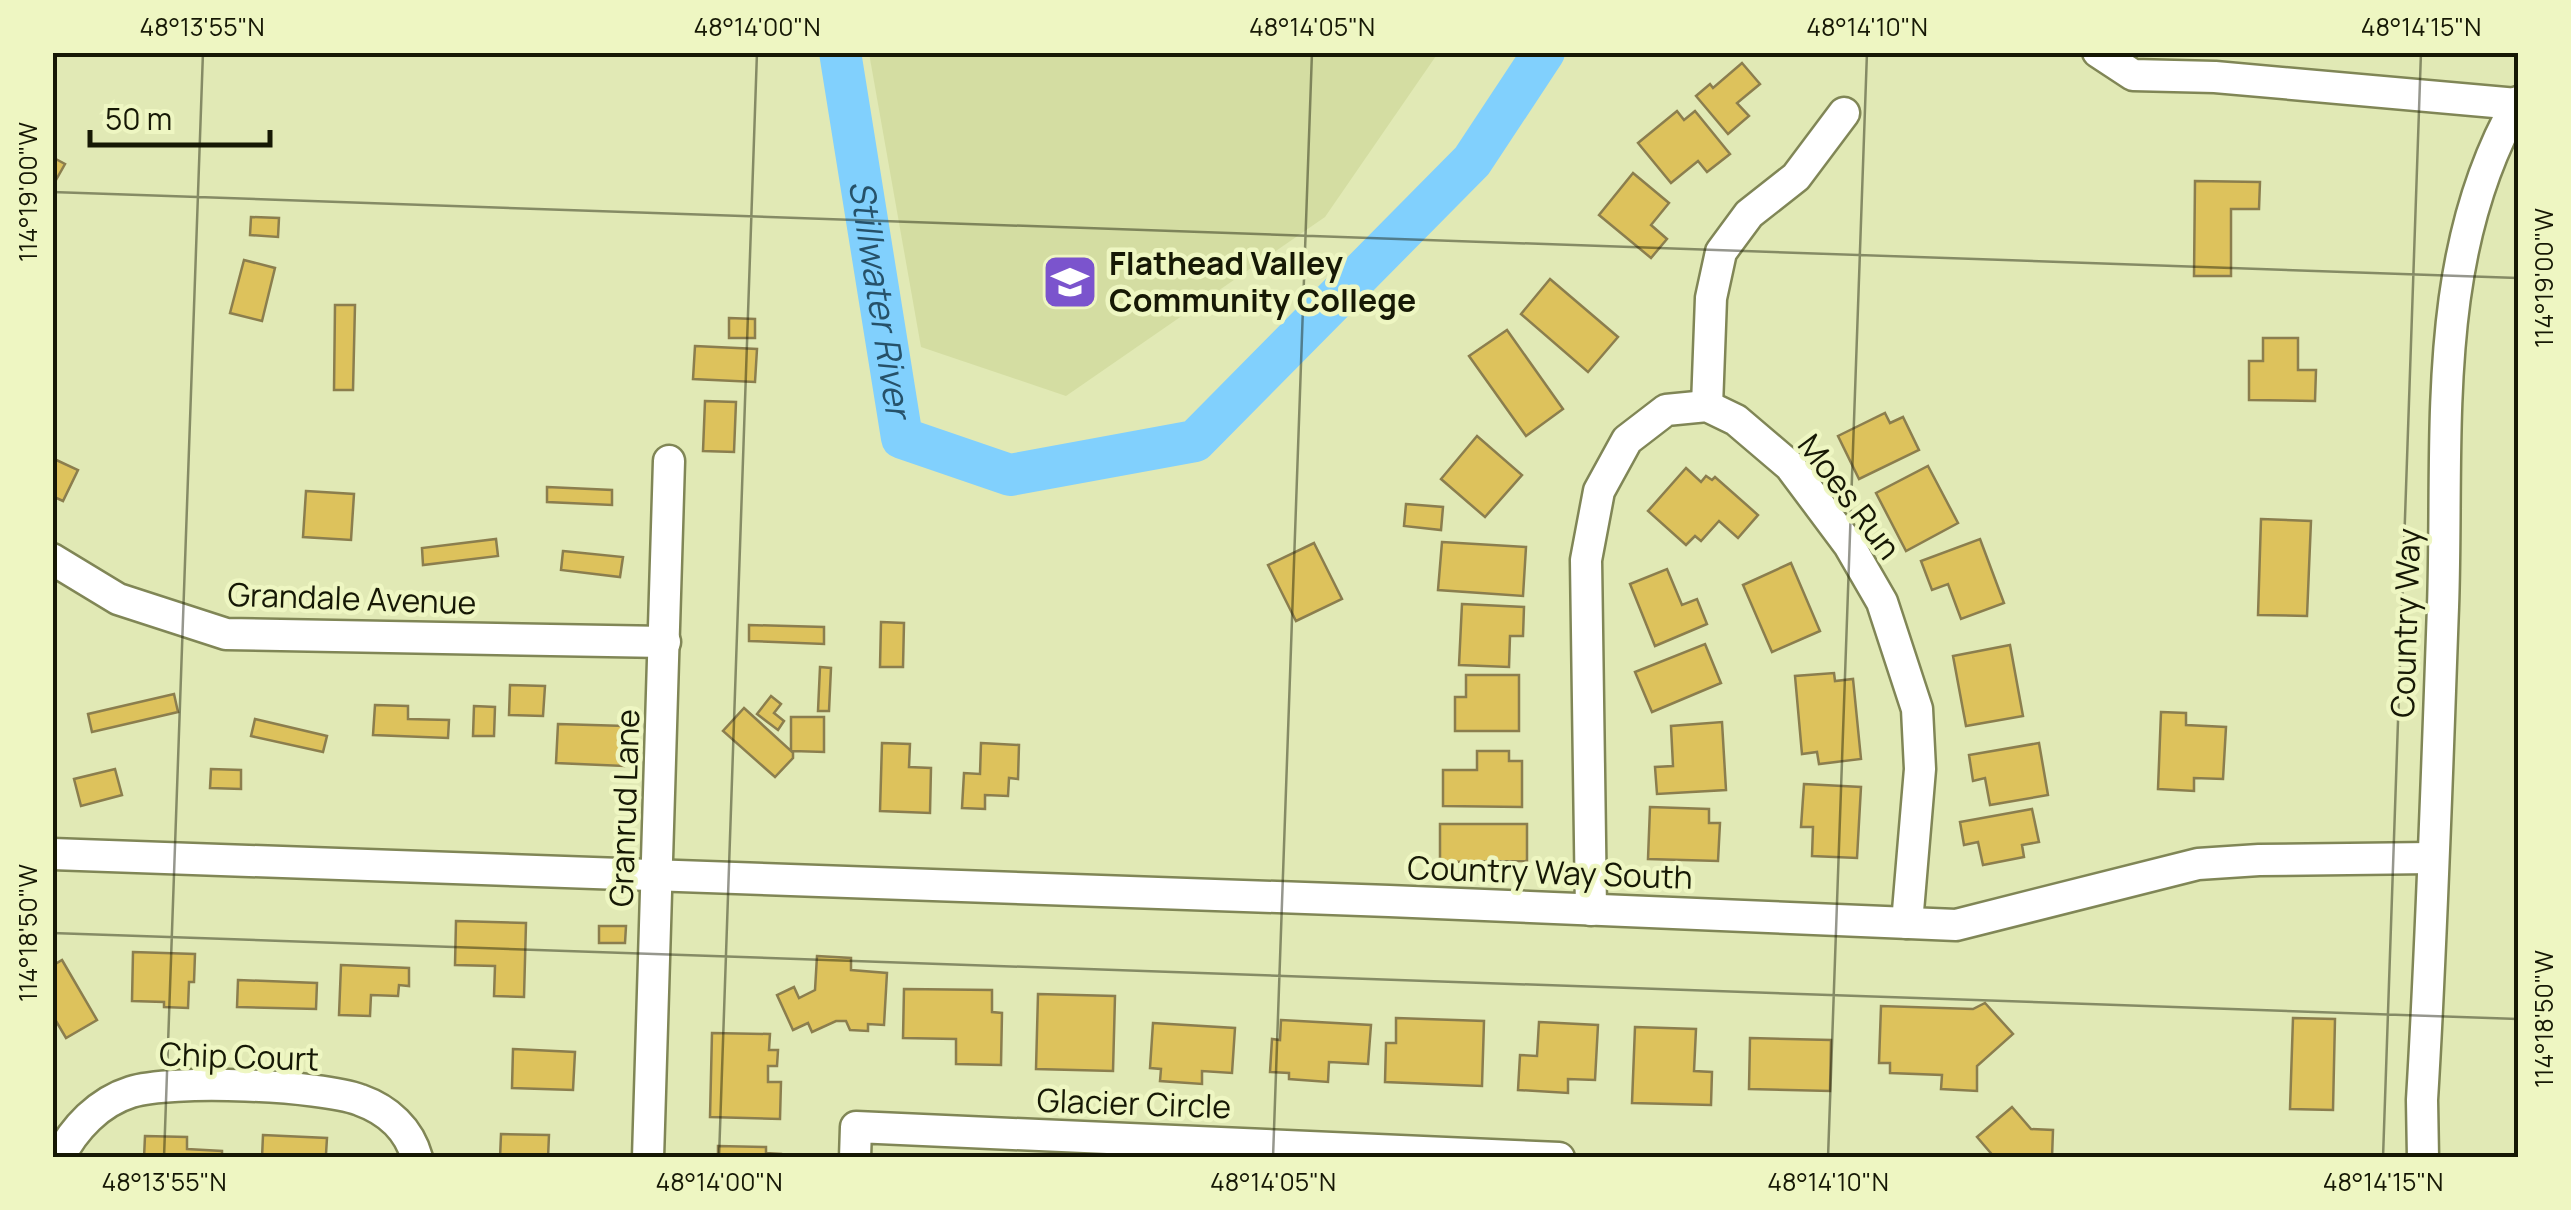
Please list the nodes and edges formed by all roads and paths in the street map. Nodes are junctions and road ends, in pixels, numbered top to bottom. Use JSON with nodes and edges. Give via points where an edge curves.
{"nodes":[{"id":1,"x":2098,"y":52,"type":"edge"},
{"id":2,"x":2217,"y":65,"type":"edge"},
{"id":3,"x":2518,"y":103,"type":"edge"},
{"id":4,"x":1844,"y":113,"type":"dead end"},
{"id":5,"x":1707,"y":406,"type":"junction"},
{"id":6,"x":670,"y":462,"type":"dead end"},
{"id":7,"x":52,"y":559,"type":"edge"},
{"id":8,"x":666,"y":642,"type":"junction"},
{"id":9,"x":52,"y":854,"type":"edge"},
{"id":10,"x":2432,"y":858,"type":"junction"},
{"id":11,"x":658,"y":875,"type":"junction"},
{"id":12,"x":1591,"y":910,"type":"junction"},
{"id":13,"x":1907,"y":923,"type":"junction"},
{"id":14,"x":59,"y":1158,"type":"edge"},
{"id":15,"x":417,"y":1158,"type":"edge"},
{"id":16,"x":648,"y":1158,"type":"edge"},
{"id":17,"x":855,"y":1158,"type":"edge"},
{"id":18,"x":1559,"y":1158,"type":"edge"},
{"id":19,"x":2423,"y":1158,"type":"edge"}],
"edges":[{"from":1,"to":2,"type":"street","via":[[2133,76]]},
{"from":2,"to":3,"type":"street"},
{"from":3,"to":10,"type":"street","name":"Country Way","via":[[2480,192],[2451,310]]},
{"from":4,"to":5,"type":"street","via":[[1796,177],[1749,214],[1721,252],[1711,298]]},
{"from":5,"to":12,"type":"street","via":[[1666,410],[1628,440],[1598,491],[1586,560]]},
{"from":5,"to":13,"type":"street","name":"Moes Run","via":[[1736,420],[1790,466],[1882,602],[1917,709],[1920,769]]},
{"from":6,"to":8,"type":"street","name":"Granrud Lane"},
{"from":7,"to":8,"type":"street","name":"Grandale Avenue","via":[[118,599],[226,634]]},
{"from":8,"to":11,"type":"street","name":"Granrud Lane"},
{"from":9,"to":11,"type":"street","name":"Country Way South"},
{"from":10,"to":13,"type":"street","name":"Country Way South","via":[[2198,864],[1956,925]]},
{"from":10,"to":19,"type":"street","name":"Country Way"},
{"from":11,"to":12,"type":"street","name":"Country Way South"},
{"from":11,"to":16,"type":"street","name":"Granrud Lane"},
{"from":12,"to":13,"type":"street","name":"Country Way South"},
{"from":14,"to":15,"type":"street","name":"Chip Court","via":[[78,1128],[111,1101],[150,1087],[192,1085],[360,1099],[394,1118]]},
{"from":17,"to":18,"type":"street","name":"Glacier Circle","via":[[856,1127]]}]}
